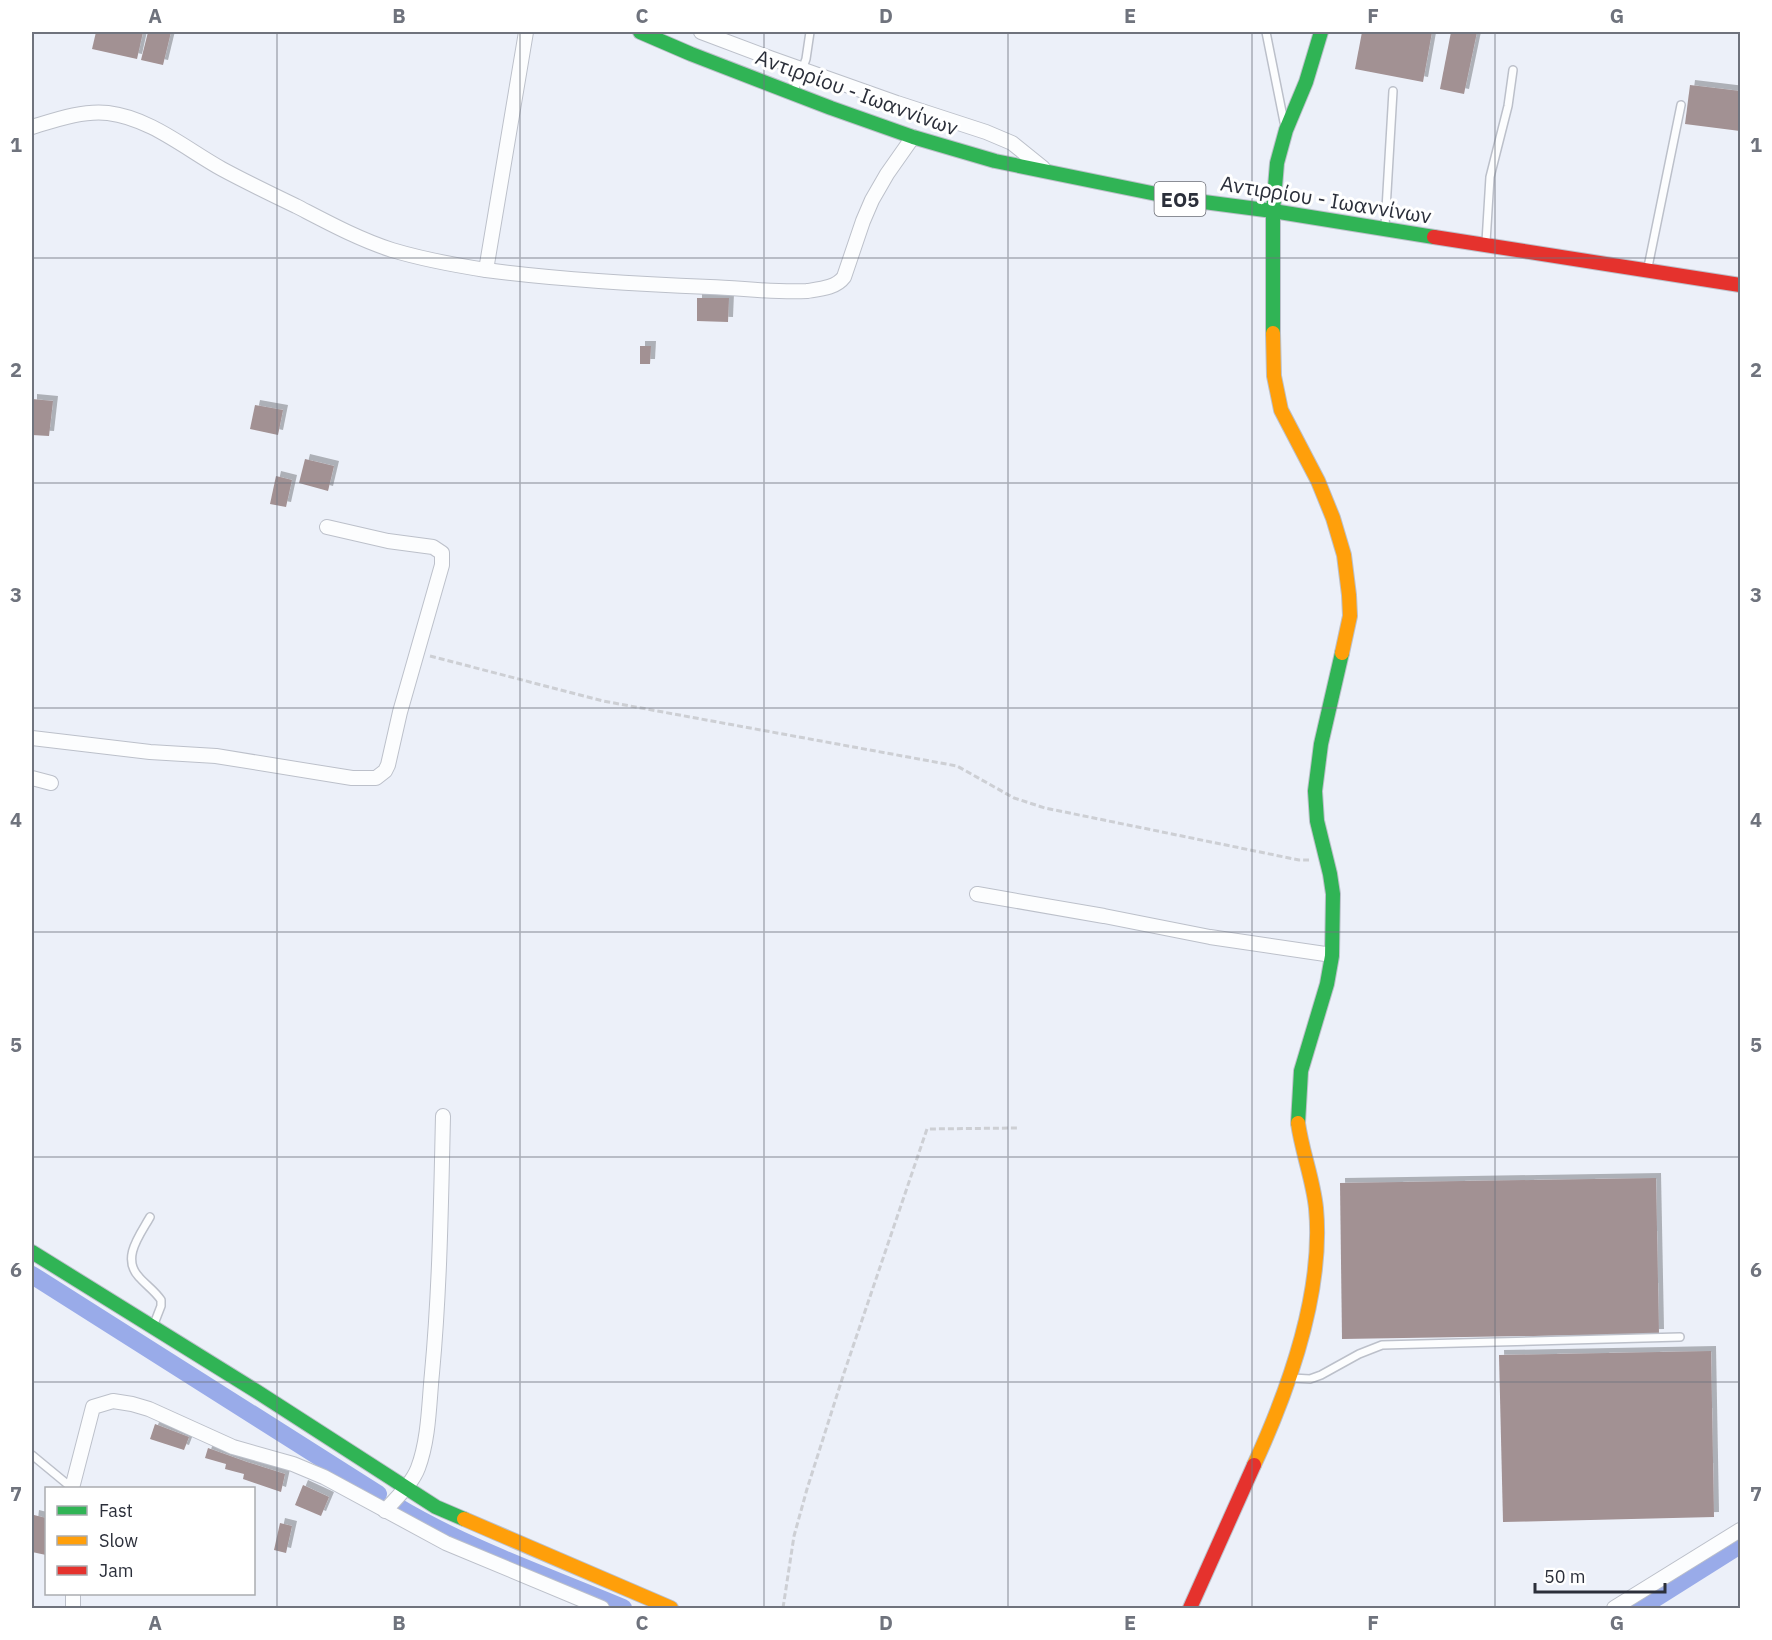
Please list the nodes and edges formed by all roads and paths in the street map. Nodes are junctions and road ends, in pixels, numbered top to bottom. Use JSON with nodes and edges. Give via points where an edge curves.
{"nodes":[{"id":1,"x":526,"y":32,"type":"edge"},
{"id":2,"x":640,"y":32,"type":"edge"},
{"id":3,"x":701,"y":32,"type":"edge"},
{"id":4,"x":810,"y":32,"type":"edge"},
{"id":5,"x":1266,"y":32,"type":"edge"},
{"id":6,"x":1321,"y":32,"type":"edge"},
{"id":7,"x":803,"y":70,"type":"junction"},
{"id":8,"x":1513,"y":70,"type":"dead end"},
{"id":9,"x":1393,"y":91,"type":"dead end"},
{"id":10,"x":793,"y":94,"type":"junction"},
{"id":11,"x":1681,"y":105,"type":"dead end"},
{"id":12,"x":32,"y":127,"type":"edge"},
{"id":13,"x":1286,"y":130,"type":"junction"},
{"id":14,"x":913,"y":137,"type":"junction"},
{"id":15,"x":1049,"y":172,"type":"junction"},
{"id":16,"x":1273,"y":211,"type":"junction"},
{"id":17,"x":1384,"y":228,"type":"junction"},
{"id":18,"x":1486,"y":244,"type":"junction"},
{"id":19,"x":486,"y":270,"type":"junction"},
{"id":20,"x":1648,"y":270,"type":"junction"},
{"id":21,"x":1740,"y":285,"type":"edge"},
{"id":22,"x":327,"y":527,"type":"dead end"},
{"id":23,"x":417,"y":653,"type":"junction"},
{"id":24,"x":32,"y":738,"type":"edge"},
{"id":25,"x":32,"y":778,"type":"edge"},
{"id":26,"x":51,"y":783,"type":"dead end"},
{"id":27,"x":1326,"y":860,"type":"junction"},
{"id":28,"x":977,"y":894,"type":"dead end"},
{"id":29,"x":1332,"y":955,"type":"junction"},
{"id":30,"x":443,"y":1116,"type":"dead end"},
{"id":31,"x":1017,"y":1128,"type":"dead end"},
{"id":32,"x":150,"y":1217,"type":"dead end"},
{"id":33,"x":32,"y":1251,"type":"edge"},
{"id":34,"x":153,"y":1327,"type":"junction"},
{"id":35,"x":1680,"y":1337,"type":"dead end"},
{"id":36,"x":1290,"y":1378,"type":"junction"},
{"id":37,"x":32,"y":1455,"type":"edge"},
{"id":38,"x":71,"y":1487,"type":"edge"},
{"id":39,"x":72,"y":1487,"type":"edge"},
{"id":40,"x":405,"y":1488,"type":"junction"},
{"id":41,"x":385,"y":1511,"type":"junction"},
{"id":42,"x":1740,"y":1530,"type":"edge"},
{"id":43,"x":602,"y":1608,"type":"edge"},
{"id":44,"x":671,"y":1608,"type":"edge"},
{"id":45,"x":783,"y":1608,"type":"edge"},
{"id":46,"x":1190,"y":1608,"type":"edge"},
{"id":47,"x":1614,"y":1608,"type":"edge"}],
"edges":[{"from":1,"to":19,"type":"street"},
{"from":2,"to":10,"type":"street","name":"Αντιρρίου - Ιωαννίνων","number":"ΕΟ5"},
{"from":3,"to":7,"type":"street"},
{"from":4,"to":7,"type":"lane"},
{"from":5,"to":13,"type":"lane"},
{"from":6,"to":13,"type":"street"},
{"from":7,"to":10,"type":"lane"},
{"from":7,"to":15,"type":"street","via":[[986,132],[1012,144]]},
{"from":8,"to":18,"type":"lane","via":[[1490,177]]},
{"from":9,"to":17,"type":"lane"},
{"from":10,"to":14,"type":"street","name":"Αντιρρίου - Ιωαννίνων","number":"ΕΟ5"},
{"from":11,"to":20,"type":"lane"},
{"from":12,"to":19,"type":"street","via":[[90,113],[122,116],[163,133],[222,168],[369,241],[422,258]]},
{"from":13,"to":16,"type":"street","via":[[1277,163]]},
{"from":14,"to":15,"type":"street","name":"Αντιρρίου - Ιωαννίνων","number":"ΕΟ5"},
{"from":14,"to":19,"type":"street","via":[[879,186],[862,221],[844,277],[834,286],[796,291],[616,283]]},
{"from":15,"to":16,"type":"street","name":"Αντιρρίου - Ιωαννίνων","number":"ΕΟ5","via":[[1181,199]]},
{"from":16,"to":17,"type":"street","name":"Αντιρρίου - Ιωαννίνων","number":"ΕΟ5"},
{"from":16,"to":27,"type":"street","via":[[1274,382],[1280,408],[1323,493],[1345,555],[1349,580],[1350,616],[1316,780],[1317,823]]},
{"from":17,"to":18,"type":"street","name":"Αντιρρίου - Ιωαννίνων","number":"ΕΟ5"},
{"from":18,"to":20,"type":"street","name":"Αντιρρίου - Ιωαννίνων","number":"ΕΟ5"},
{"from":20,"to":21,"type":"street","name":"Αντιρρίου - Ιωαννίνων","number":"ΕΟ5"},
{"from":22,"to":23,"type":"street","via":[[433,547],[442,553]]},
{"from":23,"to":24,"type":"street","via":[[388,765],[376,778],[331,776],[216,756]]},
{"from":23,"to":27,"type":"path","via":[[603,702],[957,766],[1014,798],[1045,808],[1299,860]]},
{"from":25,"to":26,"type":"street"},
{"from":27,"to":29,"type":"street","via":[[1332,892]]},
{"from":28,"to":29,"type":"street"},
{"from":29,"to":36,"type":"street","via":[[1329,980],[1299,1079],[1299,1137],[1314,1189],[1318,1235],[1314,1286]]},
{"from":30,"to":40,"type":"street","via":[[438,1310],[429,1405],[422,1454]]},
{"from":31,"to":45,"type":"path","via":[[927,1129],[807,1489],[794,1536]]},
{"from":32,"to":34,"type":"lane","via":[[136,1242],[131,1262],[137,1275],[161,1300]]},
{"from":33,"to":34,"type":"street"},
{"from":34,"to":40,"type":"street"},
{"from":35,"to":36,"type":"lane","via":[[1382,1345],[1310,1379]]},
{"from":36,"to":46,"type":"street","via":[[1266,1441]]},
{"from":37,"to":38,"type":"lane"},
{"from":39,"to":41,"type":"street","via":[[93,1407],[121,1402],[149,1409],[233,1447],[293,1464]]},
{"from":40,"to":41,"type":"street"},
{"from":40,"to":44,"type":"street","via":[[436,1507]]},
{"from":41,"to":43,"type":"street","via":[[446,1543]]},
{"from":42,"to":47,"type":"street"}]}
